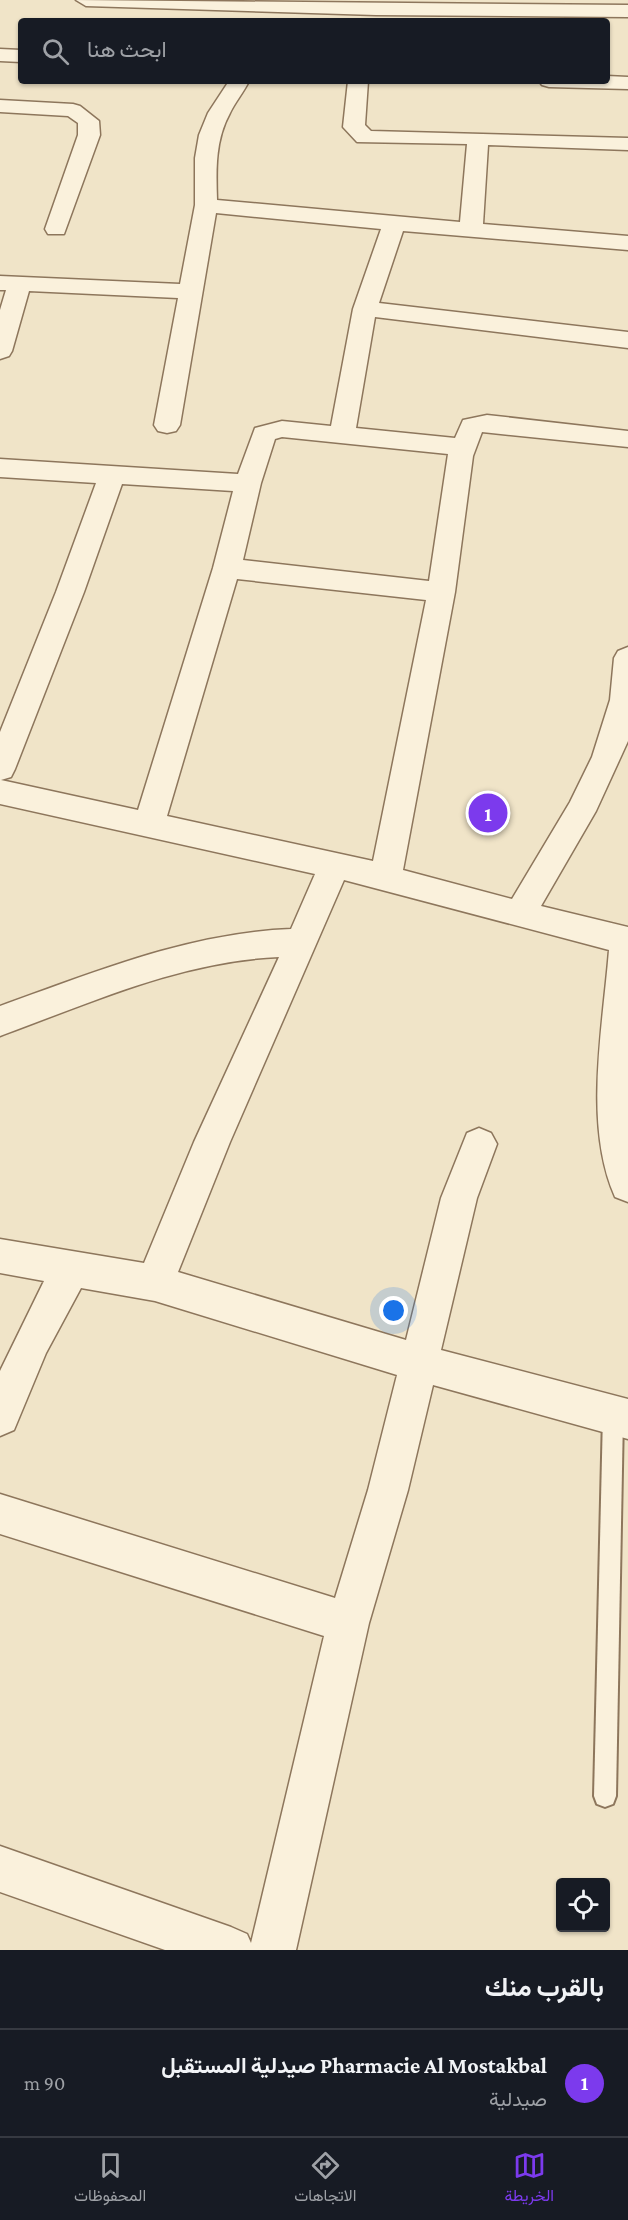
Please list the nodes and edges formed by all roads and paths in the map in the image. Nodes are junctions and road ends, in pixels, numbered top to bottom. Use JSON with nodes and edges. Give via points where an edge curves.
{"nodes":[{"id":1,"x":86,"y":0,"type":"edge"},
{"id":2,"x":91,"y":0,"type":"edge"},
{"id":3,"x":628,"y":11,"type":"edge"},
{"id":4,"x":266,"y":13,"type":"edge"},
{"id":5,"x":375,"y":15,"type":"edge"},
{"id":6,"x":0,"y":55,"type":"edge"},
{"id":7,"x":18,"y":56,"type":"edge"},
{"id":8,"x":610,"y":83,"type":"edge"},
{"id":9,"x":628,"y":83,"type":"edge"},
{"id":10,"x":237,"y":84,"type":"edge"},
{"id":11,"x":358,"y":84,"type":"edge"},
{"id":12,"x":0,"y":106,"type":"edge"},
{"id":13,"x":478,"y":138,"type":"junction"},
{"id":14,"x":628,"y":144,"type":"edge"},
{"id":15,"x":206,"y":205,"type":"junction"},
{"id":16,"x":394,"y":224,"type":"junction"},
{"id":17,"x":56,"y":229,"type":"dead end"},
{"id":18,"x":471,"y":231,"type":"junction"},
{"id":19,"x":628,"y":243,"type":"edge"},
{"id":20,"x":9,"y":284,"type":"edge"},
{"id":21,"x":192,"y":292,"type":"junction"},
{"id":22,"x":365,"y":309,"type":"junction"},
{"id":23,"x":628,"y":340,"type":"edge"},
{"id":24,"x":0,"y":351,"type":"edge"},
{"id":25,"x":167,"y":425,"type":"dead end"},
{"id":26,"x":342,"y":435,"type":"junction"},
{"id":27,"x":628,"y":439,"type":"edge"},
{"id":28,"x":462,"y":447,"type":"junction"},
{"id":29,"x":0,"y":468,"type":"edge"},
{"id":30,"x":111,"y":477,"type":"junction"},
{"id":31,"x":248,"y":483,"type":"junction"},
{"id":32,"x":227,"y":568,"type":"junction"},
{"id":33,"x":441,"y":592,"type":"junction"},
{"id":34,"x":628,"y":658,"type":"edge"},
{"id":35,"x":624,"y":721,"type":"edge"},
{"id":36,"x":0,"y":769,"type":"edge"},
{"id":37,"x":0,"y":792,"type":"edge"},
{"id":38,"x":149,"y":825,"type":"junction"},
{"id":39,"x":334,"y":866,"type":"junction"},
{"id":40,"x":386,"y":877,"type":"junction"},
{"id":41,"x":520,"y":914,"type":"junction"},
{"id":42,"x":627,"y":941,"type":"edge"},
{"id":43,"x":300,"y":942,"type":"junction"},
{"id":44,"x":0,"y":1021,"type":"edge"},
{"id":45,"x":479,"y":1144,"type":"dead end"},
{"id":46,"x":628,"y":1185,"type":"edge"},
{"id":47,"x":0,"y":1256,"type":"edge"},
{"id":48,"x":71,"y":1269,"type":"junction"},
{"id":49,"x":154,"y":1283,"type":"junction"},
{"id":50,"x":420,"y":1363,"type":"junction"},
{"id":51,"x":0,"y":1416,"type":"edge"},
{"id":52,"x":620,"y":1417,"type":"edge"},
{"id":53,"x":0,"y":1514,"type":"edge"},
{"id":54,"x":348,"y":1623,"type":"junction"},
{"id":55,"x":605,"y":1796,"type":"dead end"},
{"id":56,"x":0,"y":1869,"type":"edge"},
{"id":57,"x":231,"y":1950,"type":"edge"},
{"id":58,"x":273,"y":1950,"type":"edge"}],
"edges":[{"from":1,"to":2,"type":"street"},
{"from":2,"to":4,"type":"street"},
{"from":3,"to":5,"type":"street"},
{"from":4,"to":5,"type":"street"},
{"from":6,"to":7,"type":"street"},
{"from":8,"to":9,"type":"street"},
{"from":10,"to":15,"type":"street","via":[[219,111],[205,154]]},
{"from":11,"to":13,"type":"street","via":[[354,128],[365,137]]},
{"from":12,"to":17,"type":"street","via":[[74,110],[88,122],[89,135]]},
{"from":13,"to":14,"type":"street"},
{"from":13,"to":18,"type":"street"},
{"from":15,"to":16,"type":"street"},
{"from":15,"to":21,"type":"street"},
{"from":16,"to":18,"type":"street"},
{"from":16,"to":22,"type":"street"},
{"from":18,"to":19,"type":"street"},
{"from":20,"to":21,"type":"street"},
{"from":20,"to":24,"type":"street"},
{"from":21,"to":25,"type":"street"},
{"from":22,"to":23,"type":"street"},
{"from":22,"to":26,"type":"street"},
{"from":26,"to":28,"type":"street"},
{"from":26,"to":31,"type":"street","via":[[271,429],[264,434]]},
{"from":27,"to":28,"type":"street","via":[[487,423],[472,426]]},
{"from":28,"to":33,"type":"street"},
{"from":29,"to":30,"type":"street"},
{"from":30,"to":31,"type":"street"},
{"from":30,"to":36,"type":"street"},
{"from":31,"to":32,"type":"street"},
{"from":32,"to":33,"type":"street"},
{"from":32,"to":38,"type":"street"},
{"from":33,"to":40,"type":"street"},
{"from":34,"to":35,"type":"street"},
{"from":35,"to":41,"type":"street","via":[[582,810]]},
{"from":37,"to":38,"type":"street"},
{"from":38,"to":39,"type":"street"},
{"from":39,"to":40,"type":"street"},
{"from":39,"to":43,"type":"street"},
{"from":40,"to":41,"type":"street"},
{"from":41,"to":42,"type":"street"},
{"from":42,"to":46,"type":"street","via":[[616,1115],[622,1175]]},
{"from":43,"to":44,"type":"street","via":[[203,952]]},
{"from":43,"to":49,"type":"street"},
{"from":45,"to":50,"type":"street","via":[[447,1241]]},
{"from":47,"to":48,"type":"street"},
{"from":48,"to":49,"type":"street"},
{"from":48,"to":51,"type":"street","via":[[33,1340]]},
{"from":49,"to":50,"type":"street"},
{"from":50,"to":52,"type":"street"},
{"from":50,"to":54,"type":"street","via":[[388,1490]]},
{"from":52,"to":55,"type":"lane"},
{"from":53,"to":54,"type":"street"},
{"from":54,"to":58,"type":"street"},
{"from":56,"to":57,"type":"street"}]}
